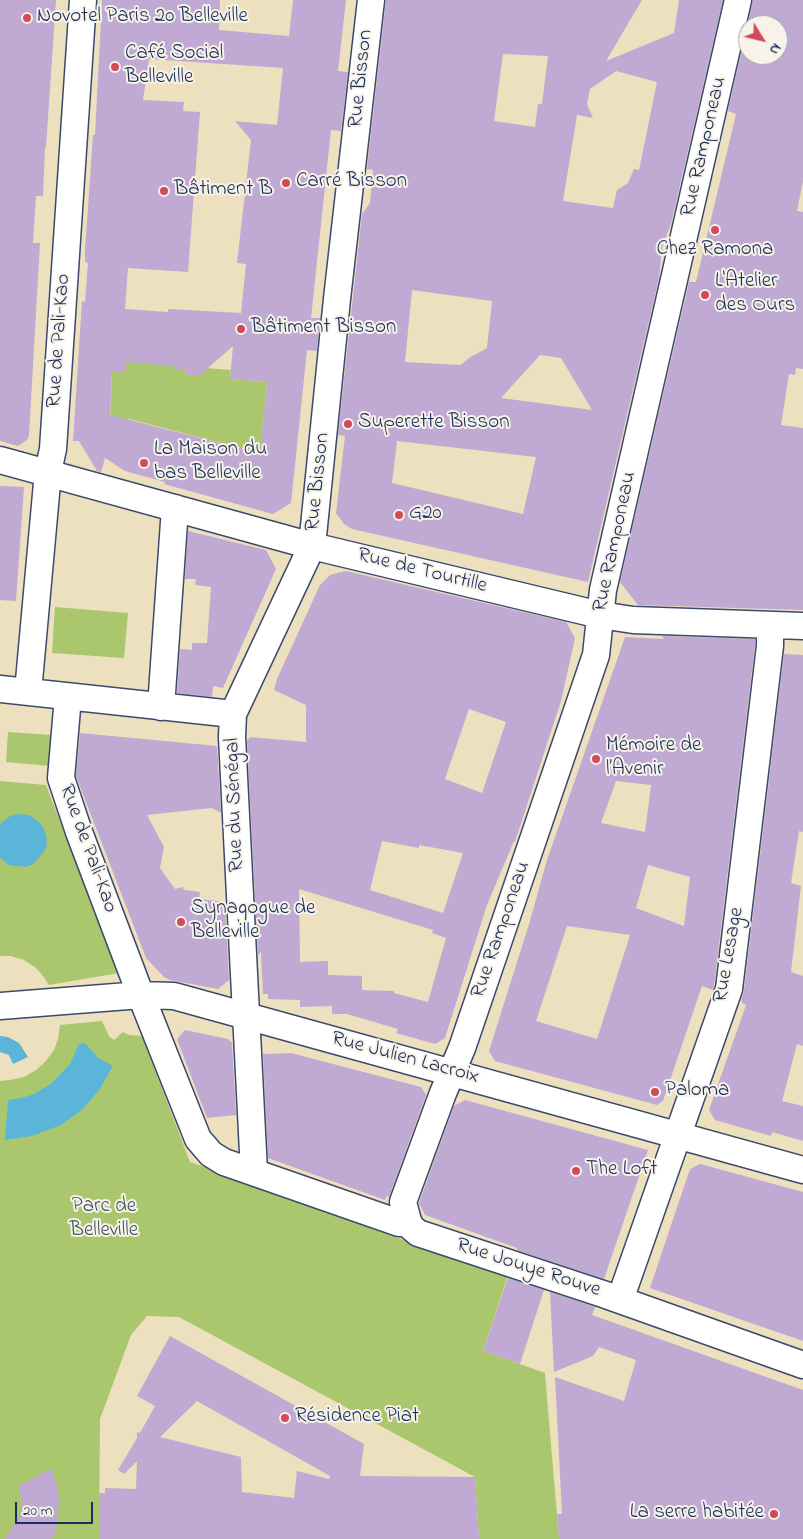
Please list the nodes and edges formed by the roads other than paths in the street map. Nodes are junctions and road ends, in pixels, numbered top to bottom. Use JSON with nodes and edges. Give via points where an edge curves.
{"nodes":[{"id":1,"x":83,"y":0,"type":"edge"},
{"id":2,"x":371,"y":0,"type":"edge"},
{"id":3,"x":738,"y":0,"type":"edge"},
{"id":4,"x":0,"y":460,"type":"edge"},
{"id":5,"x":48,"y":472,"type":"junction"},
{"id":6,"x":175,"y":508,"type":"junction"},
{"id":7,"x":312,"y":546,"type":"junction"},
{"id":8,"x":600,"y":615,"type":"junction"},
{"id":9,"x":770,"y":625,"type":"junction"},
{"id":10,"x":803,"y":626,"type":"edge"},
{"id":11,"x":29,"y":681,"type":"dead end"},
{"id":12,"x":0,"y":689,"type":"edge"},
{"id":13,"x":68,"y":697,"type":"junction"},
{"id":14,"x":161,"y":707,"type":"junction"},
{"id":15,"x":233,"y":714,"type":"junction"},
{"id":16,"x":141,"y":996,"type":"junction"},
{"id":17,"x":0,"y":1006,"type":"edge"},
{"id":18,"x":246,"y":1016,"type":"junction"},
{"id":19,"x":452,"y":1072,"type":"junction"},
{"id":20,"x":678,"y":1136,"type":"junction"},
{"id":21,"x":803,"y":1170,"type":"edge"},
{"id":22,"x":254,"y":1172,"type":"junction"},
{"id":23,"x":408,"y":1221,"type":"junction"},
{"id":24,"x":620,"y":1300,"type":"junction"},
{"id":25,"x":803,"y":1365,"type":"edge"}],
"edges":[{"from":1,"to":5,"type":"street","name":"Rue de Pali-Kao","via":[[53,440]]},
{"from":2,"to":7,"type":"street","name":"Rue Bisson"},
{"from":3,"to":8,"type":"street","name":"Rue Ramponeau","via":[[602,590]]},
{"from":4,"to":5,"type":"street","name":"Rue de Tourtille"},
{"from":5,"to":6,"type":"street","name":"Rue de Tourtille"},
{"from":5,"to":11,"type":"street","name":"Rue de Pali-Kao"},
{"from":6,"to":7,"type":"street","name":"Rue de Tourtille"},
{"from":6,"to":14,"type":"street"},
{"from":7,"to":8,"type":"street","name":"Rue de Tourtille"},
{"from":7,"to":15,"type":"street","name":"Rue Bisson"},
{"from":8,"to":9,"type":"street","name":"Rue de Tourtille","via":[[633,620]]},
{"from":8,"to":19,"type":"street","name":"Rue Ramponeau","via":[[596,655]]},
{"from":9,"to":10,"type":"street","name":"Rue de Tourtille"},
{"from":9,"to":20,"type":"street","name":"Rue Lesage","via":[[729,989]]},
{"from":12,"to":13,"type":"street"},
{"from":13,"to":14,"type":"street"},
{"from":13,"to":16,"type":"street","name":"Rue de Pali-Kao","via":[[61,778]]},
{"from":14,"to":15,"type":"street"},
{"from":15,"to":18,"type":"street","name":"Rue du Sénégal"},
{"from":16,"to":17,"type":"street","name":"Rue Julien Lacroix"},
{"from":16,"to":18,"type":"street","name":"Rue Julien Lacroix","via":[[174,996]]},
{"from":16,"to":22,"type":"street","name":"Rue de Pali-Kao","via":[[198,1139],[211,1154],[224,1162]]},
{"from":18,"to":19,"type":"street","name":"Rue Julien Lacroix"},
{"from":18,"to":22,"type":"street","name":"Rue du Sénégal"},
{"from":19,"to":20,"type":"street","name":"Rue Julien Lacroix"},
{"from":19,"to":23,"type":"street","via":[[403,1202]]},
{"from":20,"to":21,"type":"street","name":"Rue Julien Lacroix"},
{"from":20,"to":24,"type":"street","name":"Rue Lesage"},
{"from":22,"to":23,"type":"street","via":[[399,1223]]},
{"from":23,"to":24,"type":"street","name":"Rue Jouye Rouve","via":[[418,1233]]},
{"from":24,"to":25,"type":"street","name":"Rue Jouye Rouve"}]}
